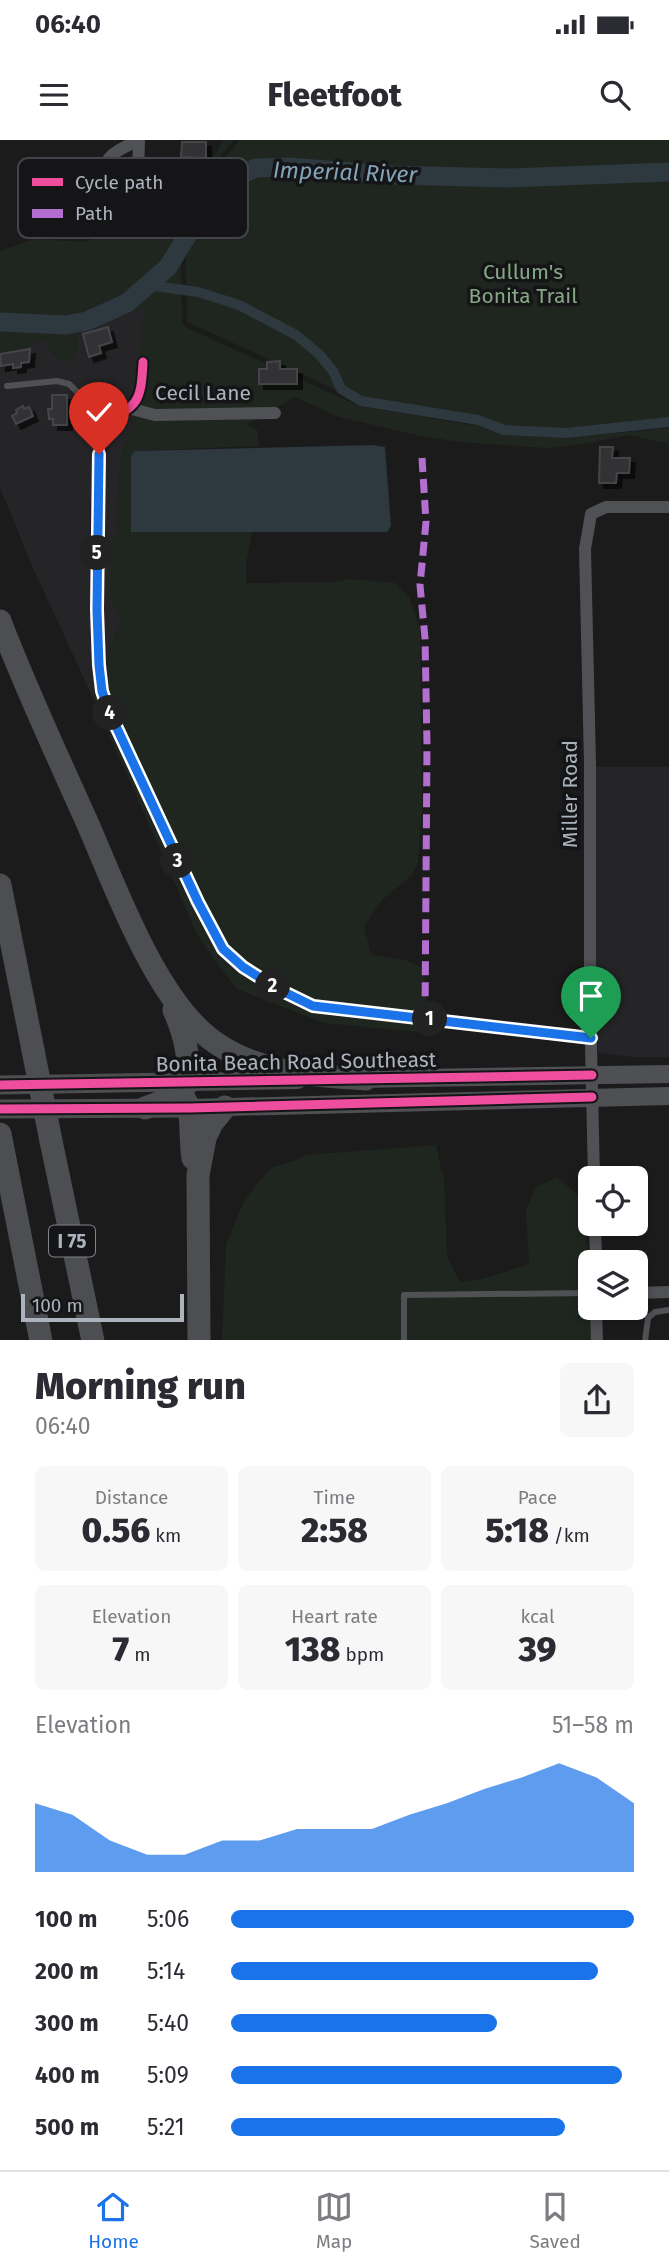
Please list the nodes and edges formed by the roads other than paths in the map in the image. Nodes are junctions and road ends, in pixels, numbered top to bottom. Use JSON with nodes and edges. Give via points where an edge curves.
{"nodes":[{"id":1,"x":143,"y":362,"type":"dead end"},
{"id":2,"x":7,"y":386,"type":"dead end"},
{"id":3,"x":132,"y":409,"type":"junction"},
{"id":4,"x":275,"y":413,"type":"dead end"},
{"id":5,"x":102,"y":423,"type":"junction"},
{"id":6,"x":669,"y":507,"type":"edge"},
{"id":7,"x":0,"y":621,"type":"edge"},
{"id":8,"x":0,"y":885,"type":"edge"},
{"id":9,"x":144,"y":949,"type":"junction"},
{"id":10,"x":591,"y":1038,"type":"junction"},
{"id":11,"x":669,"y":1074,"type":"edge"},
{"id":12,"x":592,"y":1075,"type":"junction"},
{"id":13,"x":366,"y":1079,"type":"junction"},
{"id":14,"x":0,"y":1085,"type":"edge"},
{"id":15,"x":180,"y":1091,"type":"junction"},
{"id":16,"x":669,"y":1096,"type":"edge"},
{"id":17,"x":592,"y":1097,"type":"junction"},
{"id":18,"x":145,"y":1108,"type":"joint"},
{"id":19,"x":225,"y":1108,"type":"junction"},
{"id":20,"x":0,"y":1109,"type":"edge"},
{"id":21,"x":1,"y":1138,"type":"edge"},
{"id":22,"x":594,"y":1166,"type":"edge"},
{"id":23,"x":198,"y":1174,"type":"junction"},
{"id":24,"x":669,"y":1292,"type":"edge"},
{"id":25,"x":578,"y":1293,"type":"edge"},
{"id":26,"x":648,"y":1293,"type":"edge"},
{"id":27,"x":669,"y":1310,"type":"edge"},
{"id":28,"x":596,"y":1320,"type":"edge"},
{"id":29,"x":41,"y":1340,"type":"edge"},
{"id":30,"x":93,"y":1340,"type":"edge"},
{"id":31,"x":199,"y":1340,"type":"edge"},
{"id":32,"x":404,"y":1340,"type":"edge"},
{"id":33,"x":597,"y":1340,"type":"edge"},
{"id":34,"x":645,"y":1340,"type":"edge"}],
"edges":[{"from":1,"to":3,"type":"street"},
{"from":2,"to":5,"type":"lane","via":[[69,384],[100,414]]},
{"from":3,"to":4,"type":"street","name":"Cecil Lane","via":[[155,415]]},
{"from":3,"to":5,"type":"street"},
{"from":5,"to":10,"type":"street","via":[[97,505],[102,691],[137,775],[223,949],[276,988],[313,1006]]},
{"from":6,"to":10,"type":"street","name":"Miller Road","via":[[606,507],[591,514],[585,549]]},
{"from":7,"to":9,"type":"highway"},
{"from":8,"to":30,"type":"highway","number":"I 75","bridge":true},
{"from":9,"to":13,"type":"highway","via":[[182,1010],[220,1046],[246,1060],[296,1074]]},
{"from":9,"to":15,"type":"highway","via":[[185,1035],[189,1056]]},
{"from":10,"to":12,"type":"street","name":"Miller Road"},
{"from":11,"to":12,"type":"street","name":"Bonita Beach Road Southeast"},
{"from":12,"to":13,"type":"street","name":"Bonita Beach Road Southeast"},
{"from":12,"to":17,"type":"street","name":"Miller Road"},
{"from":13,"to":15,"type":"street","name":"Bonita Beach Road Southeast"},
{"from":14,"to":15,"type":"main road","name":"Bonita Beach Road Southeast"},
{"from":15,"to":18,"type":"highway"},
{"from":15,"to":19,"type":"street","name":"Bonita Beach Road Southeast"},
{"from":15,"to":23,"type":"highway"},
{"from":16,"to":17,"type":"street","name":"Bonita Beach Road Southeast"},
{"from":17,"to":19,"type":"street","name":"Bonita Beach Road Southeast"},
{"from":17,"to":22,"type":"street","name":"Miller Road"},
{"from":18,"to":20,"type":"main road"},
{"from":19,"to":23,"type":"highway","via":[[205,1138]]},
{"from":21,"to":29,"type":"highway","number":"I 75"},
{"from":23,"to":31,"type":"highway"},
{"from":24,"to":26,"type":"street"},
{"from":25,"to":32,"type":"lane","via":[[404,1295]]},
{"from":27,"to":34,"type":"lane","via":[[648,1318]]},
{"from":28,"to":33,"type":"street"}]}
